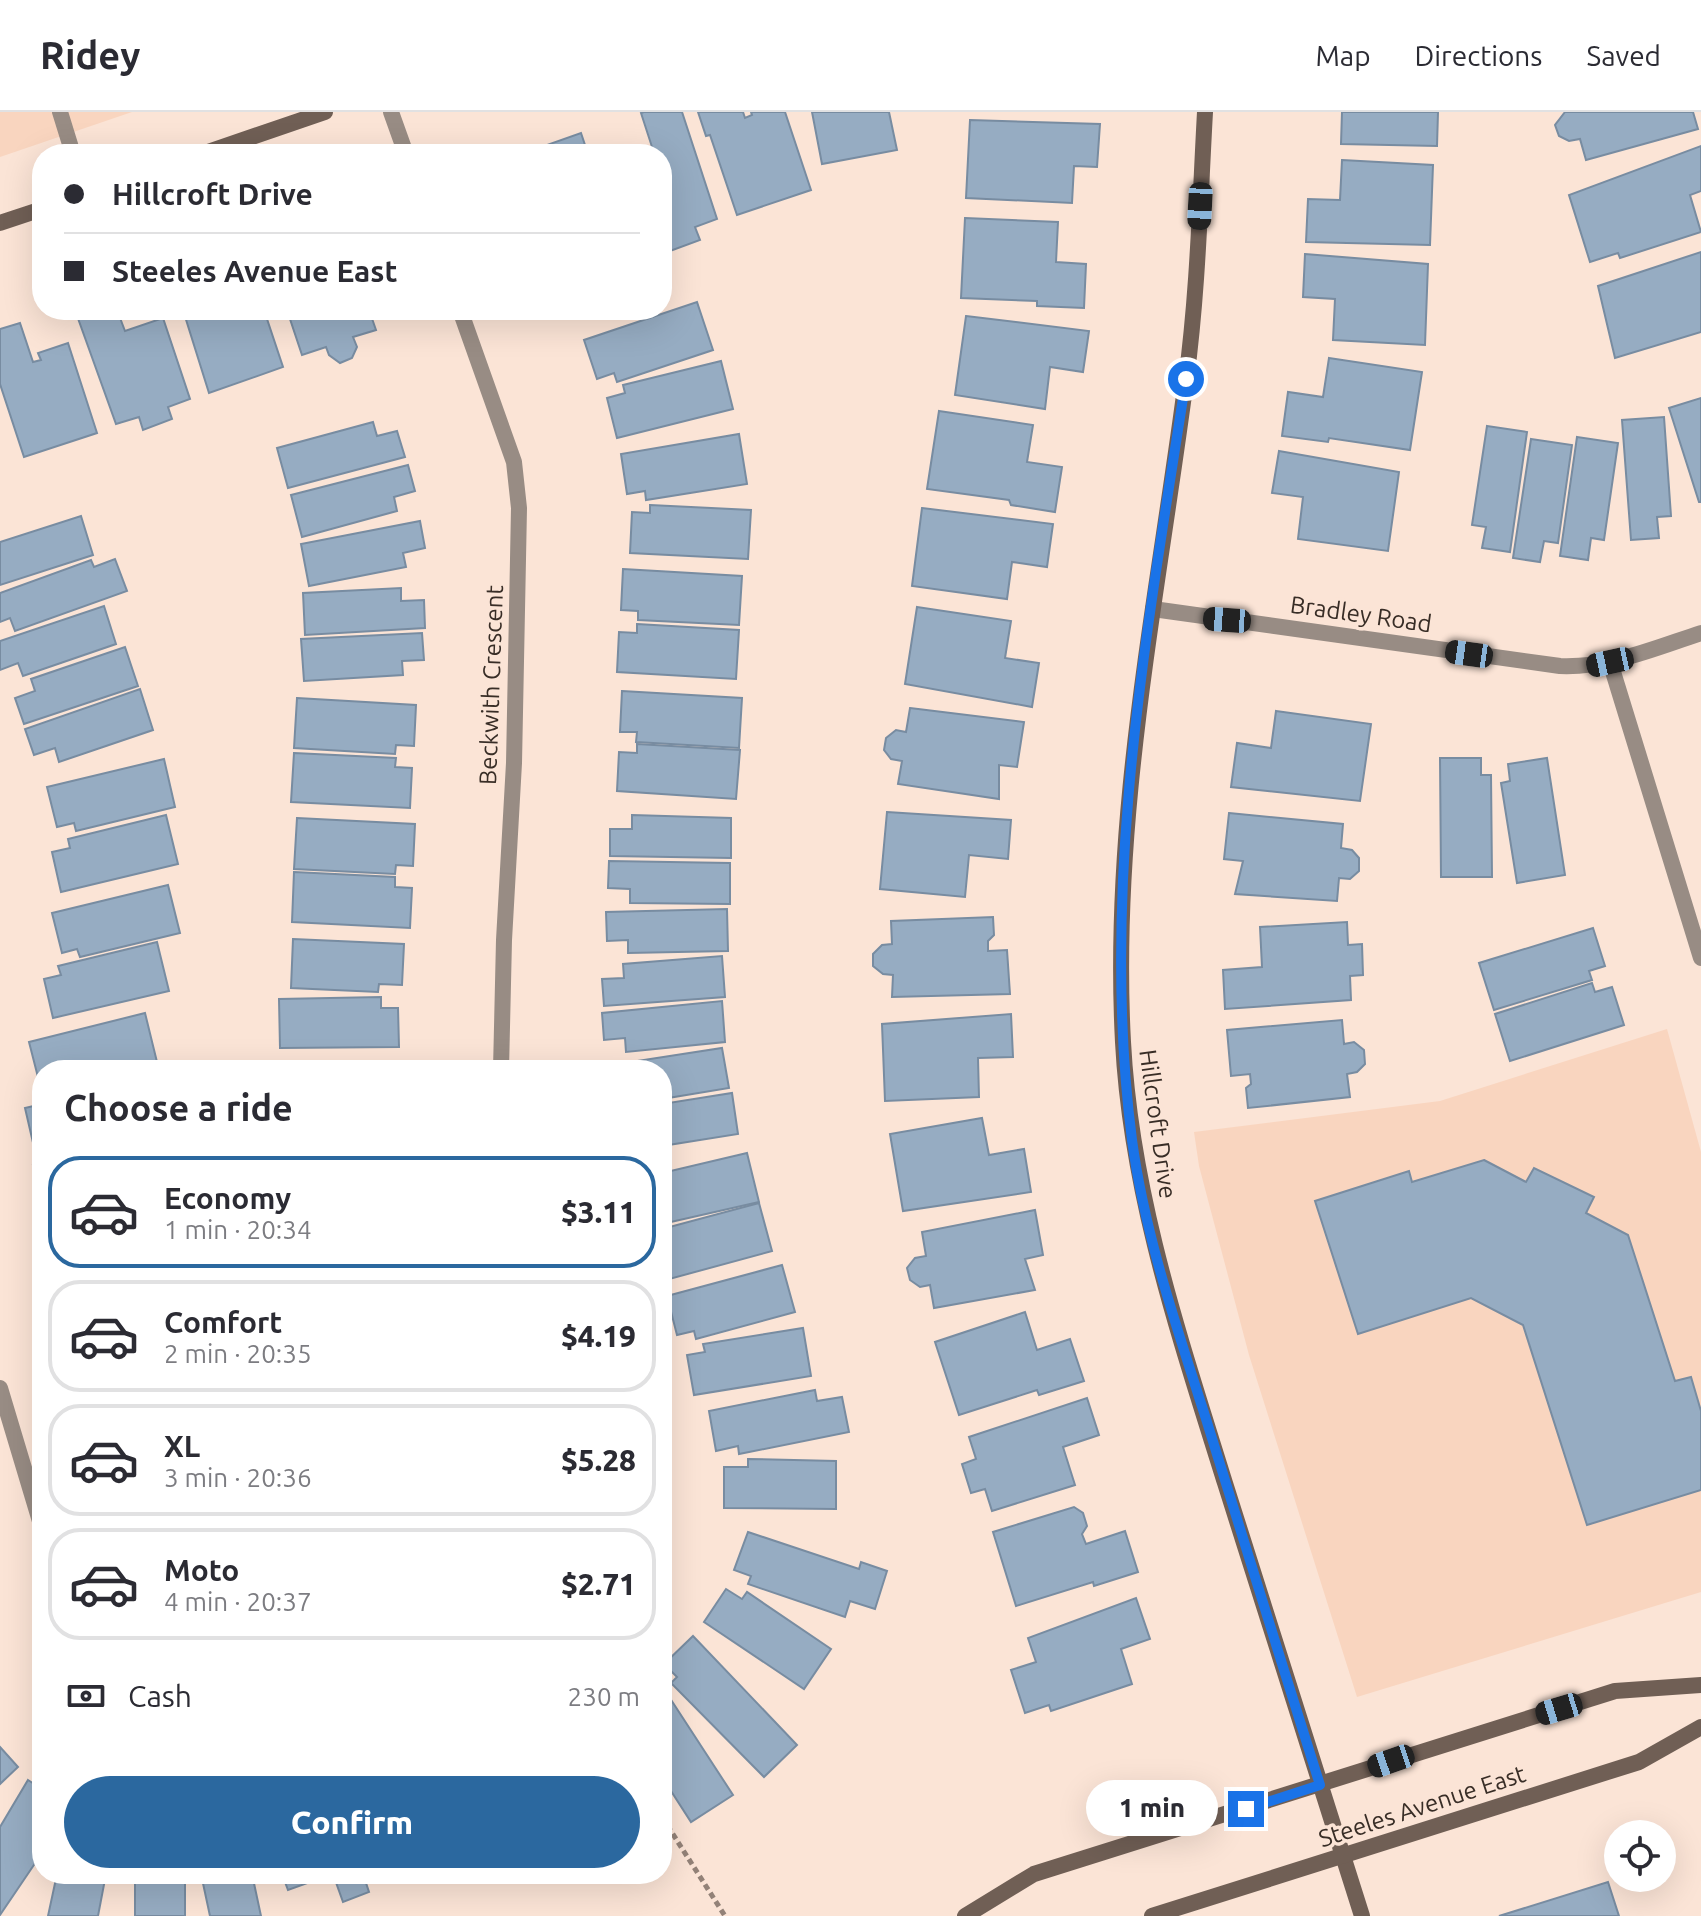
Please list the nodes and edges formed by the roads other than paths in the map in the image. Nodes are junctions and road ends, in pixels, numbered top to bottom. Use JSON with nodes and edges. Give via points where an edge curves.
{"nodes":[{"id":1,"x":60,"y":112,"type":"edge"},
{"id":2,"x":325,"y":112,"type":"edge"},
{"id":3,"x":391,"y":112,"type":"edge"},
{"id":4,"x":1205,"y":112,"type":"edge"},
{"id":5,"x":70,"y":144,"type":"edge"},
{"id":6,"x":231,"y":144,"type":"edge"},
{"id":7,"x":402,"y":144,"type":"edge"},
{"id":8,"x":32,"y":212,"type":"edge"},
{"id":9,"x":0,"y":223,"type":"edge"},
{"id":10,"x":464,"y":320,"type":"edge"},
{"id":11,"x":1153,"y":609,"type":"junction"},
{"id":12,"x":1701,"y":633,"type":"edge"},
{"id":13,"x":1610,"y":662,"type":"junction"},
{"id":14,"x":1701,"y":958,"type":"edge"},
{"id":15,"x":501,"y":1060,"type":"edge"},
{"id":16,"x":0,"y":1388,"type":"edge"},
{"id":17,"x":32,"y":1495,"type":"edge"},
{"id":18,"x":1701,"y":1685,"type":"edge"},
{"id":19,"x":1701,"y":1727,"type":"edge"},
{"id":20,"x":1320,"y":1785,"type":"junction"},
{"id":21,"x":1343,"y":1857,"type":"junction"},
{"id":22,"x":965,"y":1916,"type":"edge"},
{"id":23,"x":1152,"y":1916,"type":"edge"},
{"id":24,"x":1362,"y":1916,"type":"edge"}],
"edges":[{"from":1,"to":5,"type":"street"},
{"from":2,"to":6,"type":"street"},
{"from":3,"to":7,"type":"street"},
{"from":4,"to":11,"type":"street","name":"Hillcroft Drive","via":[[1195,299]]},
{"from":8,"to":9,"type":"street"},
{"from":10,"to":15,"type":"street","name":"Beckwith Crescent","via":[[514,462],[519,508]]},
{"from":11,"to":13,"type":"street","name":"Bradley Road","via":[[1560,666]]},
{"from":11,"to":20,"type":"street","name":"Hillcroft Drive","via":[[1129,775],[1119,940],[1133,1142],[1167,1296]]},
{"from":12,"to":13,"type":"street","name":"Bradley Road"},
{"from":13,"to":14,"type":"street"},
{"from":16,"to":17,"type":"street"},
{"from":18,"to":20,"type":"street","via":[[1615,1691]]},
{"from":19,"to":21,"type":"street","name":"Steeles Avenue East","via":[[1639,1762]]},
{"from":20,"to":21,"type":"street","name":"Hillcroft Drive"},
{"from":20,"to":22,"type":"street","via":[[1034,1874]]},
{"from":21,"to":23,"type":"street","name":"Steeles Avenue East"},
{"from":21,"to":24,"type":"street","name":"Hillcroft Drive"}]}
